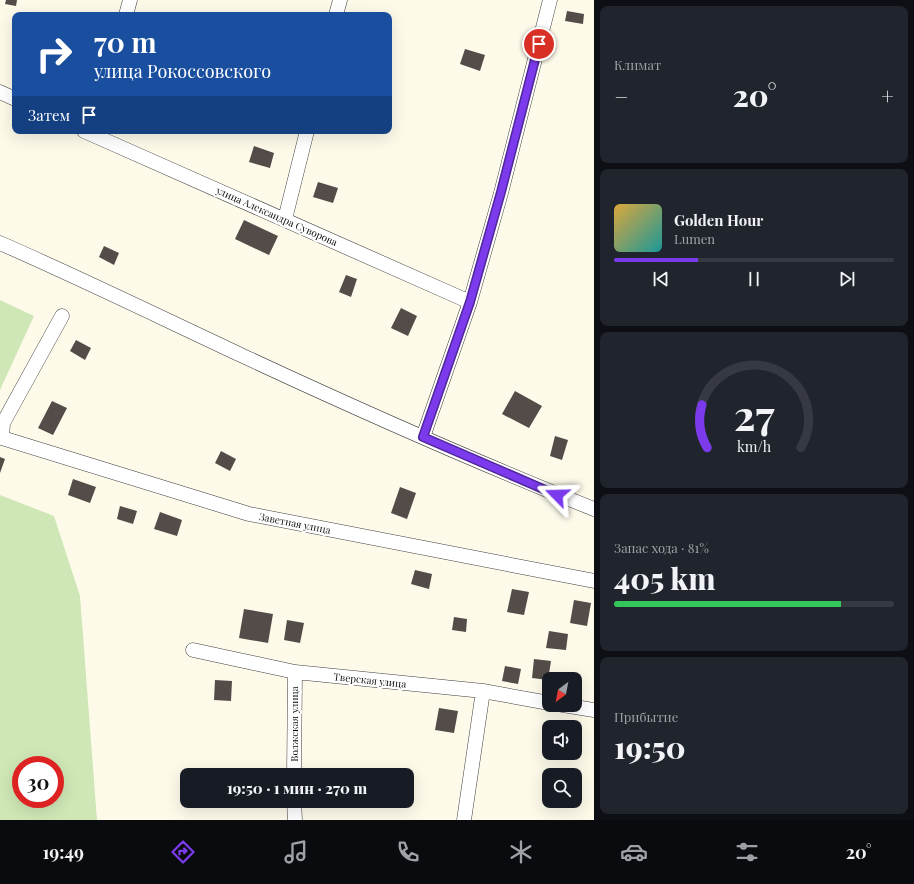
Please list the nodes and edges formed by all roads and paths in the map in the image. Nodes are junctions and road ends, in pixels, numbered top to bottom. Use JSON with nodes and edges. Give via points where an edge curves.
{"nodes":[{"id":1,"x":130,"y":0,"type":"edge"},
{"id":2,"x":340,"y":0,"type":"edge"},
{"id":3,"x":550,"y":0,"type":"edge"},
{"id":4,"x":127,"y":12,"type":"edge"},
{"id":5,"x":337,"y":12,"type":"edge"},
{"id":6,"x":0,"y":92,"type":"edge"},
{"id":7,"x":12,"y":98,"type":"edge"},
{"id":8,"x":306,"y":134,"type":"edge"},
{"id":9,"x":99,"y":135,"type":"edge"},
{"id":10,"x":285,"y":219,"type":"junction"},
{"id":11,"x":0,"y":243,"type":"edge"},
{"id":12,"x":470,"y":302,"type":"junction"},
{"id":13,"x":62,"y":316,"type":"dead end"},
{"id":14,"x":423,"y":437,"type":"junction"},
{"id":15,"x":594,"y":510,"type":"edge"},
{"id":16,"x":594,"y":581,"type":"edge"},
{"id":17,"x":193,"y":650,"type":"dead end"},
{"id":18,"x":295,"y":672,"type":"junction"},
{"id":19,"x":483,"y":691,"type":"junction"},
{"id":20,"x":542,"y":702,"type":"edge"},
{"id":21,"x":582,"y":708,"type":"edge"},
{"id":22,"x":594,"y":710,"type":"edge"},
{"id":23,"x":294,"y":768,"type":"edge"},
{"id":24,"x":294,"y":808,"type":"edge"},
{"id":25,"x":295,"y":820,"type":"edge"},
{"id":26,"x":464,"y":820,"type":"edge"}],
"edges":[{"from":1,"to":4,"type":"street"},
{"from":2,"to":5,"type":"street"},
{"from":3,"to":12,"type":"street"},
{"from":6,"to":7,"type":"street"},
{"from":8,"to":10,"type":"street"},
{"from":9,"to":10,"type":"street","name":"улица Александра Суворова"},
{"from":10,"to":12,"type":"street","name":"улица Александра Суворова"},
{"from":11,"to":14,"type":"street"},
{"from":12,"to":14,"type":"street"},
{"from":13,"to":16,"type":"street","name":"Заветная улица","via":[[3,423],[2,438],[249,514]]},
{"from":14,"to":15,"type":"street"},
{"from":17,"to":18,"type":"street","name":"Тверская улица"},
{"from":18,"to":19,"type":"street","name":"Тверская улица"},
{"from":18,"to":23,"type":"street","name":"Волжская улица"},
{"from":19,"to":20,"type":"street","name":"Тверская улица"},
{"from":19,"to":26,"type":"street"},
{"from":21,"to":22,"type":"street"},
{"from":24,"to":25,"type":"street"}]}
